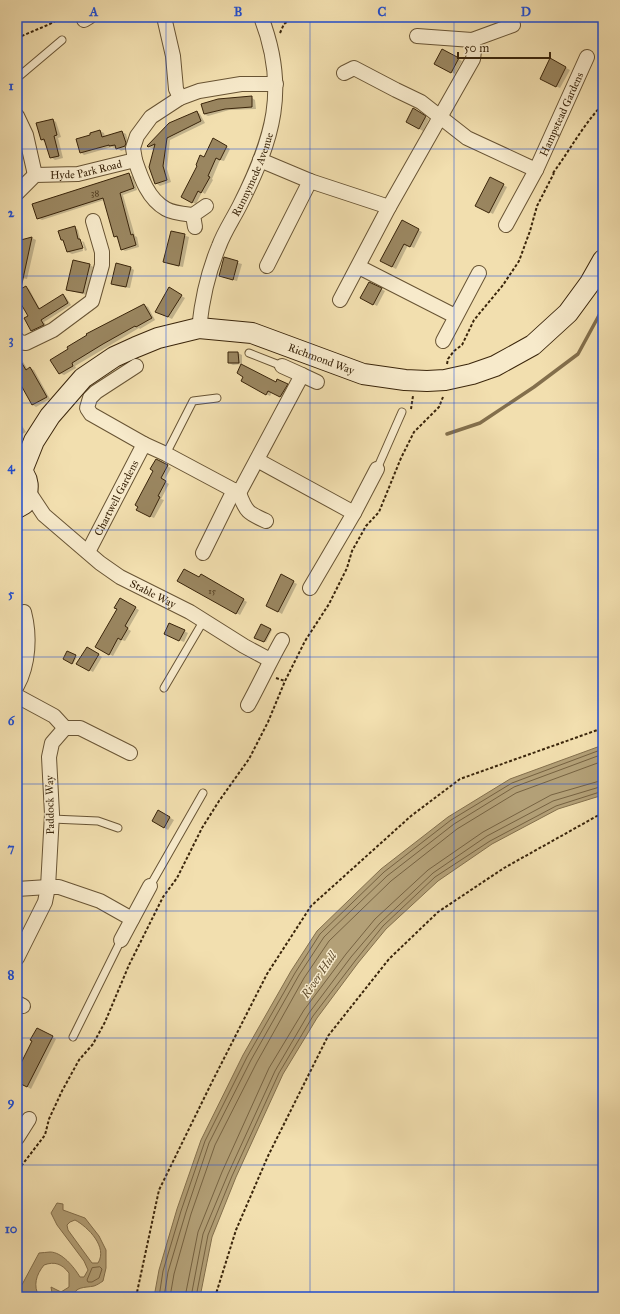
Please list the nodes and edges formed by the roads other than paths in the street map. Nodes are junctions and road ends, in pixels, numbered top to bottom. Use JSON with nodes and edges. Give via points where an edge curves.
{"nodes":[{"id":1,"x":164,"y":17,"type":"edge"},
{"id":2,"x":261,"y":17,"type":"edge"},
{"id":3,"x":513,"y":25,"type":"dead end"},
{"id":4,"x":417,"y":36,"type":"dead end"},
{"id":5,"x":62,"y":40,"type":"dead end"},
{"id":6,"x":472,"y":40,"type":"junction"},
{"id":7,"x":587,"y":57,"type":"dead end"},
{"id":8,"x":344,"y":73,"type":"dead end"},
{"id":9,"x":17,"y":78,"type":"edge"},
{"id":10,"x":276,"y":84,"type":"junction"},
{"id":11,"x":180,"y":98,"type":"junction"},
{"id":12,"x":17,"y":116,"type":"edge"},
{"id":13,"x":440,"y":117,"type":"junction"},
{"id":14,"x":135,"y":160,"type":"junction"},
{"id":15,"x":260,"y":160,"type":"junction"},
{"id":16,"x":537,"y":168,"type":"junction"},
{"id":17,"x":35,"y":174,"type":"junction"},
{"id":18,"x":310,"y":181,"type":"junction"},
{"id":19,"x":17,"y":193,"type":"edge"},
{"id":20,"x":206,"y":206,"type":"dead end"},
{"id":21,"x":390,"y":207,"type":"junction"},
{"id":22,"x":93,"y":221,"type":"dead end"},
{"id":23,"x":506,"y":225,"type":"dead end"},
{"id":24,"x":603,"y":260,"type":"edge"},
{"id":25,"x":267,"y":266,"type":"dead end"},
{"id":26,"x":359,"y":267,"type":"junction"},
{"id":27,"x":479,"y":273,"type":"dead end"},
{"id":28,"x":340,"y":300,"type":"dead end"},
{"id":29,"x":455,"y":316,"type":"junction"},
{"id":30,"x":199,"y":328,"type":"junction"},
{"id":31,"x":17,"y":339,"type":"edge"},
{"id":32,"x":443,"y":341,"type":"dead end"},
{"id":33,"x":249,"y":353,"type":"dead end"},
{"id":34,"x":136,"y":366,"type":"dead end"},
{"id":35,"x":282,"y":366,"type":"joint"},
{"id":36,"x":302,"y":375,"type":"junction"},
{"id":37,"x":317,"y":382,"type":"dead end"},
{"id":38,"x":217,"y":398,"type":"dead end"},
{"id":39,"x":402,"y":412,"type":"road end"},
{"id":40,"x":144,"y":444,"type":"junction"},
{"id":41,"x":166,"y":454,"type":"junction"},
{"id":42,"x":258,"y":460,"type":"junction"},
{"id":43,"x":19,"y":464,"type":"edge"},
{"id":44,"x":377,"y":469,"type":"joint"},
{"id":45,"x":28,"y":491,"type":"junction"},
{"id":46,"x":237,"y":492,"type":"junction"},
{"id":47,"x":17,"y":508,"type":"edge"},
{"id":48,"x":17,"y":511,"type":"edge"},
{"id":49,"x":354,"y":513,"type":"junction"},
{"id":50,"x":44,"y":515,"type":"junction"},
{"id":51,"x":266,"y":522,"type":"dead end"},
{"id":52,"x":88,"y":552,"type":"junction"},
{"id":53,"x":203,"y":554,"type":"dead end"},
{"id":54,"x":310,"y":588,"type":"dead end"},
{"id":55,"x":24,"y":612,"type":"dead end"},
{"id":56,"x":204,"y":620,"type":"junction"},
{"id":57,"x":282,"y":640,"type":"dead end"},
{"id":58,"x":270,"y":660,"type":"junction"},
{"id":59,"x":17,"y":686,"type":"edge"},
{"id":60,"x":164,"y":688,"type":"dead end"},
{"id":61,"x":17,"y":696,"type":"edge"},
{"id":62,"x":248,"y":705,"type":"dead end"},
{"id":63,"x":65,"y":728,"type":"junction"},
{"id":64,"x":130,"y":753,"type":"dead end"},
{"id":65,"x":203,"y":793,"type":"dead end"},
{"id":66,"x":52,"y":819,"type":"junction"},
{"id":67,"x":118,"y":828,"type":"dead end"},
{"id":68,"x":150,"y":886,"type":"joint"},
{"id":69,"x":48,"y":887,"type":"junction"},
{"id":70,"x":17,"y":889,"type":"edge"},
{"id":71,"x":132,"y":919,"type":"junction"},
{"id":72,"x":121,"y":940,"type":"joint"},
{"id":73,"x":17,"y":958,"type":"edge"},
{"id":74,"x":73,"y":1037,"type":"dead end"},
{"id":75,"x":29,"y":1119,"type":"dead end"},
{"id":76,"x":17,"y":1138,"type":"edge"}],
"edges":[{"from":1,"to":11,"type":"street","via":[[173,56],[176,89]]},
{"from":2,"to":10,"type":"street","name":"Runnymede Avenue","via":[[269,38]]},
{"from":3,"to":6,"type":"street"},
{"from":4,"to":6,"type":"street"},
{"from":5,"to":9,"type":"lane"},
{"from":6,"to":13,"type":"street","via":[[472,59]]},
{"from":7,"to":16,"type":"street","name":"Hampstead Gardens"},
{"from":8,"to":13,"type":"street","name":"Hampstead Gardens","via":[[354,68],[421,102]]},
{"from":10,"to":11,"type":"street","name":"Hyde Park Road","via":[[241,84],[200,91]]},
{"from":10,"to":15,"type":"street","name":"Runnymede Avenue","via":[[273,116]]},
{"from":11,"to":14,"type":"street","name":"Hyde Park Road","via":[[151,117],[136,136],[133,148]]},
{"from":12,"to":17,"type":"street","name":"Hyde Park Road","via":[[26,135]]},
{"from":13,"to":16,"type":"street","name":"Hampstead Gardens","via":[[467,138]]},
{"from":13,"to":21,"type":"street"},
{"from":14,"to":17,"type":"street","name":"Hyde Park Road","via":[[78,174]]},
{"from":14,"to":20,"type":"street","name":"Hyde Park Road","via":[[143,182],[156,201],[167,210],[194,221]]},
{"from":15,"to":18,"type":"street"},
{"from":15,"to":30,"type":"street","name":"Runnymede Avenue","via":[[219,245],[208,277]]},
{"from":16,"to":23,"type":"street","name":"Hampstead Gardens"},
{"from":17,"to":19,"type":"street","name":"Hyde Park Road"},
{"from":18,"to":21,"type":"street"},
{"from":18,"to":25,"type":"street"},
{"from":21,"to":26,"type":"street"},
{"from":22,"to":31,"type":"street","via":[[102,252],[102,265],[92,301],[53,330],[26,344]]},
{"from":24,"to":30,"type":"street","name":"Richmond Way","via":[[568,313],[533,345],[495,366],[445,380],[415,381],[363,374],[252,333]]},
{"from":26,"to":28,"type":"street"},
{"from":26,"to":29,"type":"street"},
{"from":27,"to":29,"type":"street"},
{"from":29,"to":32,"type":"street"},
{"from":30,"to":43,"type":"street","name":"Richmond Way","via":[[158,338],[136,347],[83,378],[50,416]]},
{"from":33,"to":35,"type":"lane"},
{"from":34,"to":40,"type":"street","via":[[96,392],[90,398],[87,408],[91,414]]},
{"from":35,"to":36,"type":"street"},
{"from":36,"to":37,"type":"street"},
{"from":36,"to":42,"type":"street"},
{"from":38,"to":41,"type":"lane","via":[[193,401]]},
{"from":39,"to":44,"type":"lane"},
{"from":40,"to":41,"type":"street"},
{"from":40,"to":52,"type":"street","name":"Chartwell Gardens"},
{"from":41,"to":46,"type":"street"},
{"from":42,"to":46,"type":"street"},
{"from":42,"to":49,"type":"street"},
{"from":43,"to":45,"type":"street","via":[[27,480]]},
{"from":44,"to":49,"type":"street"},
{"from":45,"to":47,"type":"street","via":[[24,504]]},
{"from":45,"to":50,"type":"street","name":"Stable Way"},
{"from":46,"to":51,"type":"street","via":[[244,508]]},
{"from":46,"to":53,"type":"street"},
{"from":48,"to":50,"type":"street"},
{"from":49,"to":54,"type":"street"},
{"from":50,"to":52,"type":"street","name":"Stable Way"},
{"from":52,"to":56,"type":"street","name":"Stable Way","via":[[120,577]]},
{"from":55,"to":59,"type":"street","via":[[28,626],[28,641],[23,670]]},
{"from":56,"to":58,"type":"street","name":"Stable Way"},
{"from":56,"to":60,"type":"lane"},
{"from":57,"to":58,"type":"street"},
{"from":58,"to":62,"type":"street"},
{"from":61,"to":63,"type":"street","via":[[54,716]]},
{"from":63,"to":64,"type":"street","via":[[80,728]]},
{"from":63,"to":66,"type":"street","name":"Paddock Way","via":[[52,744],[49,757]]},
{"from":65,"to":68,"type":"lane"},
{"from":66,"to":67,"type":"lane","via":[[98,821]]},
{"from":66,"to":69,"type":"street","name":"Paddock Way"},
{"from":68,"to":71,"type":"street"},
{"from":69,"to":70,"type":"street"},
{"from":69,"to":71,"type":"street","via":[[59,887],[100,901]]},
{"from":69,"to":73,"type":"street","name":"Paddock Way","via":[[40,914]]},
{"from":71,"to":72,"type":"street"},
{"from":72,"to":74,"type":"lane"},
{"from":75,"to":76,"type":"street"}]}
